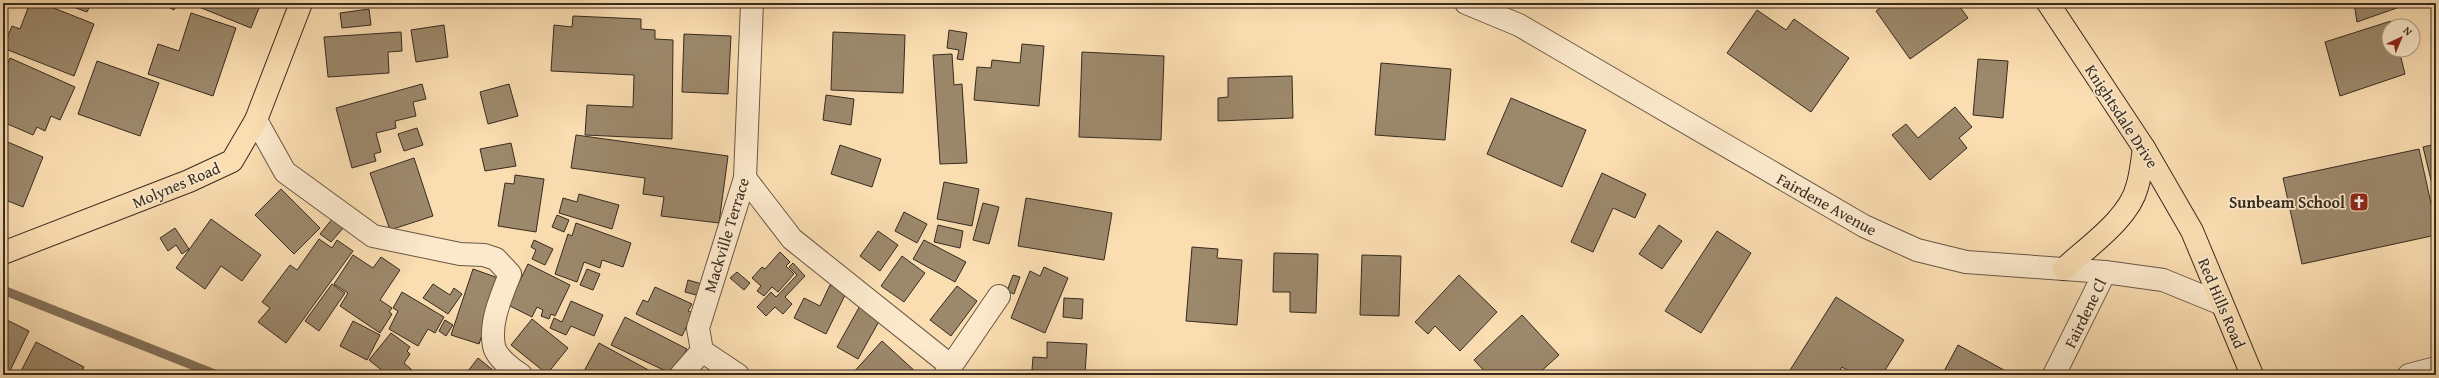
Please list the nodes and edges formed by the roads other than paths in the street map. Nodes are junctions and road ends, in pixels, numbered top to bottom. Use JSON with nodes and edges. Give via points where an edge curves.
{"nodes":[{"id":1,"x":301,"y":3,"type":"edge"},
{"id":2,"x":752,"y":3,"type":"edge"},
{"id":3,"x":1466,"y":3,"type":"edge"},
{"id":4,"x":2048,"y":3,"type":"edge"},
{"id":5,"x":256,"y":120,"type":"junction"},
{"id":6,"x":2144,"y":148,"type":"junction"},
{"id":7,"x":746,"y":178,"type":"junction"},
{"id":8,"x":2192,"y":231,"type":"joint"},
{"id":9,"x":3,"y":253,"type":"edge"},
{"id":10,"x":2064,"y":269,"type":"junction"},
{"id":11,"x":2105,"y":272,"type":"junction"},
{"id":12,"x":999,"y":296,"type":"dead end"},
{"id":13,"x":2222,"y":304,"type":"junction"},
{"id":14,"x":702,"y":351,"type":"junction"},
{"id":15,"x":2436,"y":368,"type":"edge"},
{"id":16,"x":948,"y":370,"type":"edge"},
{"id":17,"x":521,"y":375,"type":"edge"},
{"id":18,"x":681,"y":375,"type":"edge"},
{"id":19,"x":738,"y":375,"type":"edge"},
{"id":20,"x":2054,"y":375,"type":"edge"},
{"id":21,"x":2252,"y":375,"type":"edge"},
{"id":22,"x":2409,"y":375,"type":"edge"}],
"edges":[{"from":1,"to":5,"type":"main road","name":"Molynes Road"},
{"from":2,"to":7,"type":"street","name":"Mackville Terrace"},
{"from":3,"to":10,"type":"street","name":"Fairdene Avenue","via":[[1519,25],[1864,226],[1917,250],[1966,262]]},
{"from":4,"to":6,"type":"main road","name":"Knightsdale Drive"},
{"from":5,"to":9,"type":"main road","name":"Molynes Road","via":[[232,161],[189,181]]},
{"from":5,"to":17,"type":"street","via":[[285,172],[373,236],[496,259],[510,274],[498,304],[494,347],[509,367]]},
{"from":6,"to":8,"type":"main road","name":"Knightsdale Drive"},
{"from":6,"to":10,"type":"main road","via":[[2137,188],[2126,209],[2104,234]]},
{"from":7,"to":14,"type":"street","name":"Mackville Terrace","via":[[698,328]]},
{"from":7,"to":16,"type":"street","via":[[792,238]]},
{"from":8,"to":13,"type":"main road","name":"Red Hills Road"},
{"from":10,"to":11,"type":"street","name":"Fairdene Avenue"},
{"from":11,"to":13,"type":"street","name":"Fairdene Avenue","via":[[2163,280]]},
{"from":11,"to":20,"type":"street","name":"Fairdene Cl"},
{"from":12,"to":16,"type":"street"},
{"from":13,"to":21,"type":"main road","name":"Red Hills Road"},
{"from":14,"to":18,"type":"street"},
{"from":14,"to":19,"type":"street"},
{"from":15,"to":22,"type":"street"}]}
